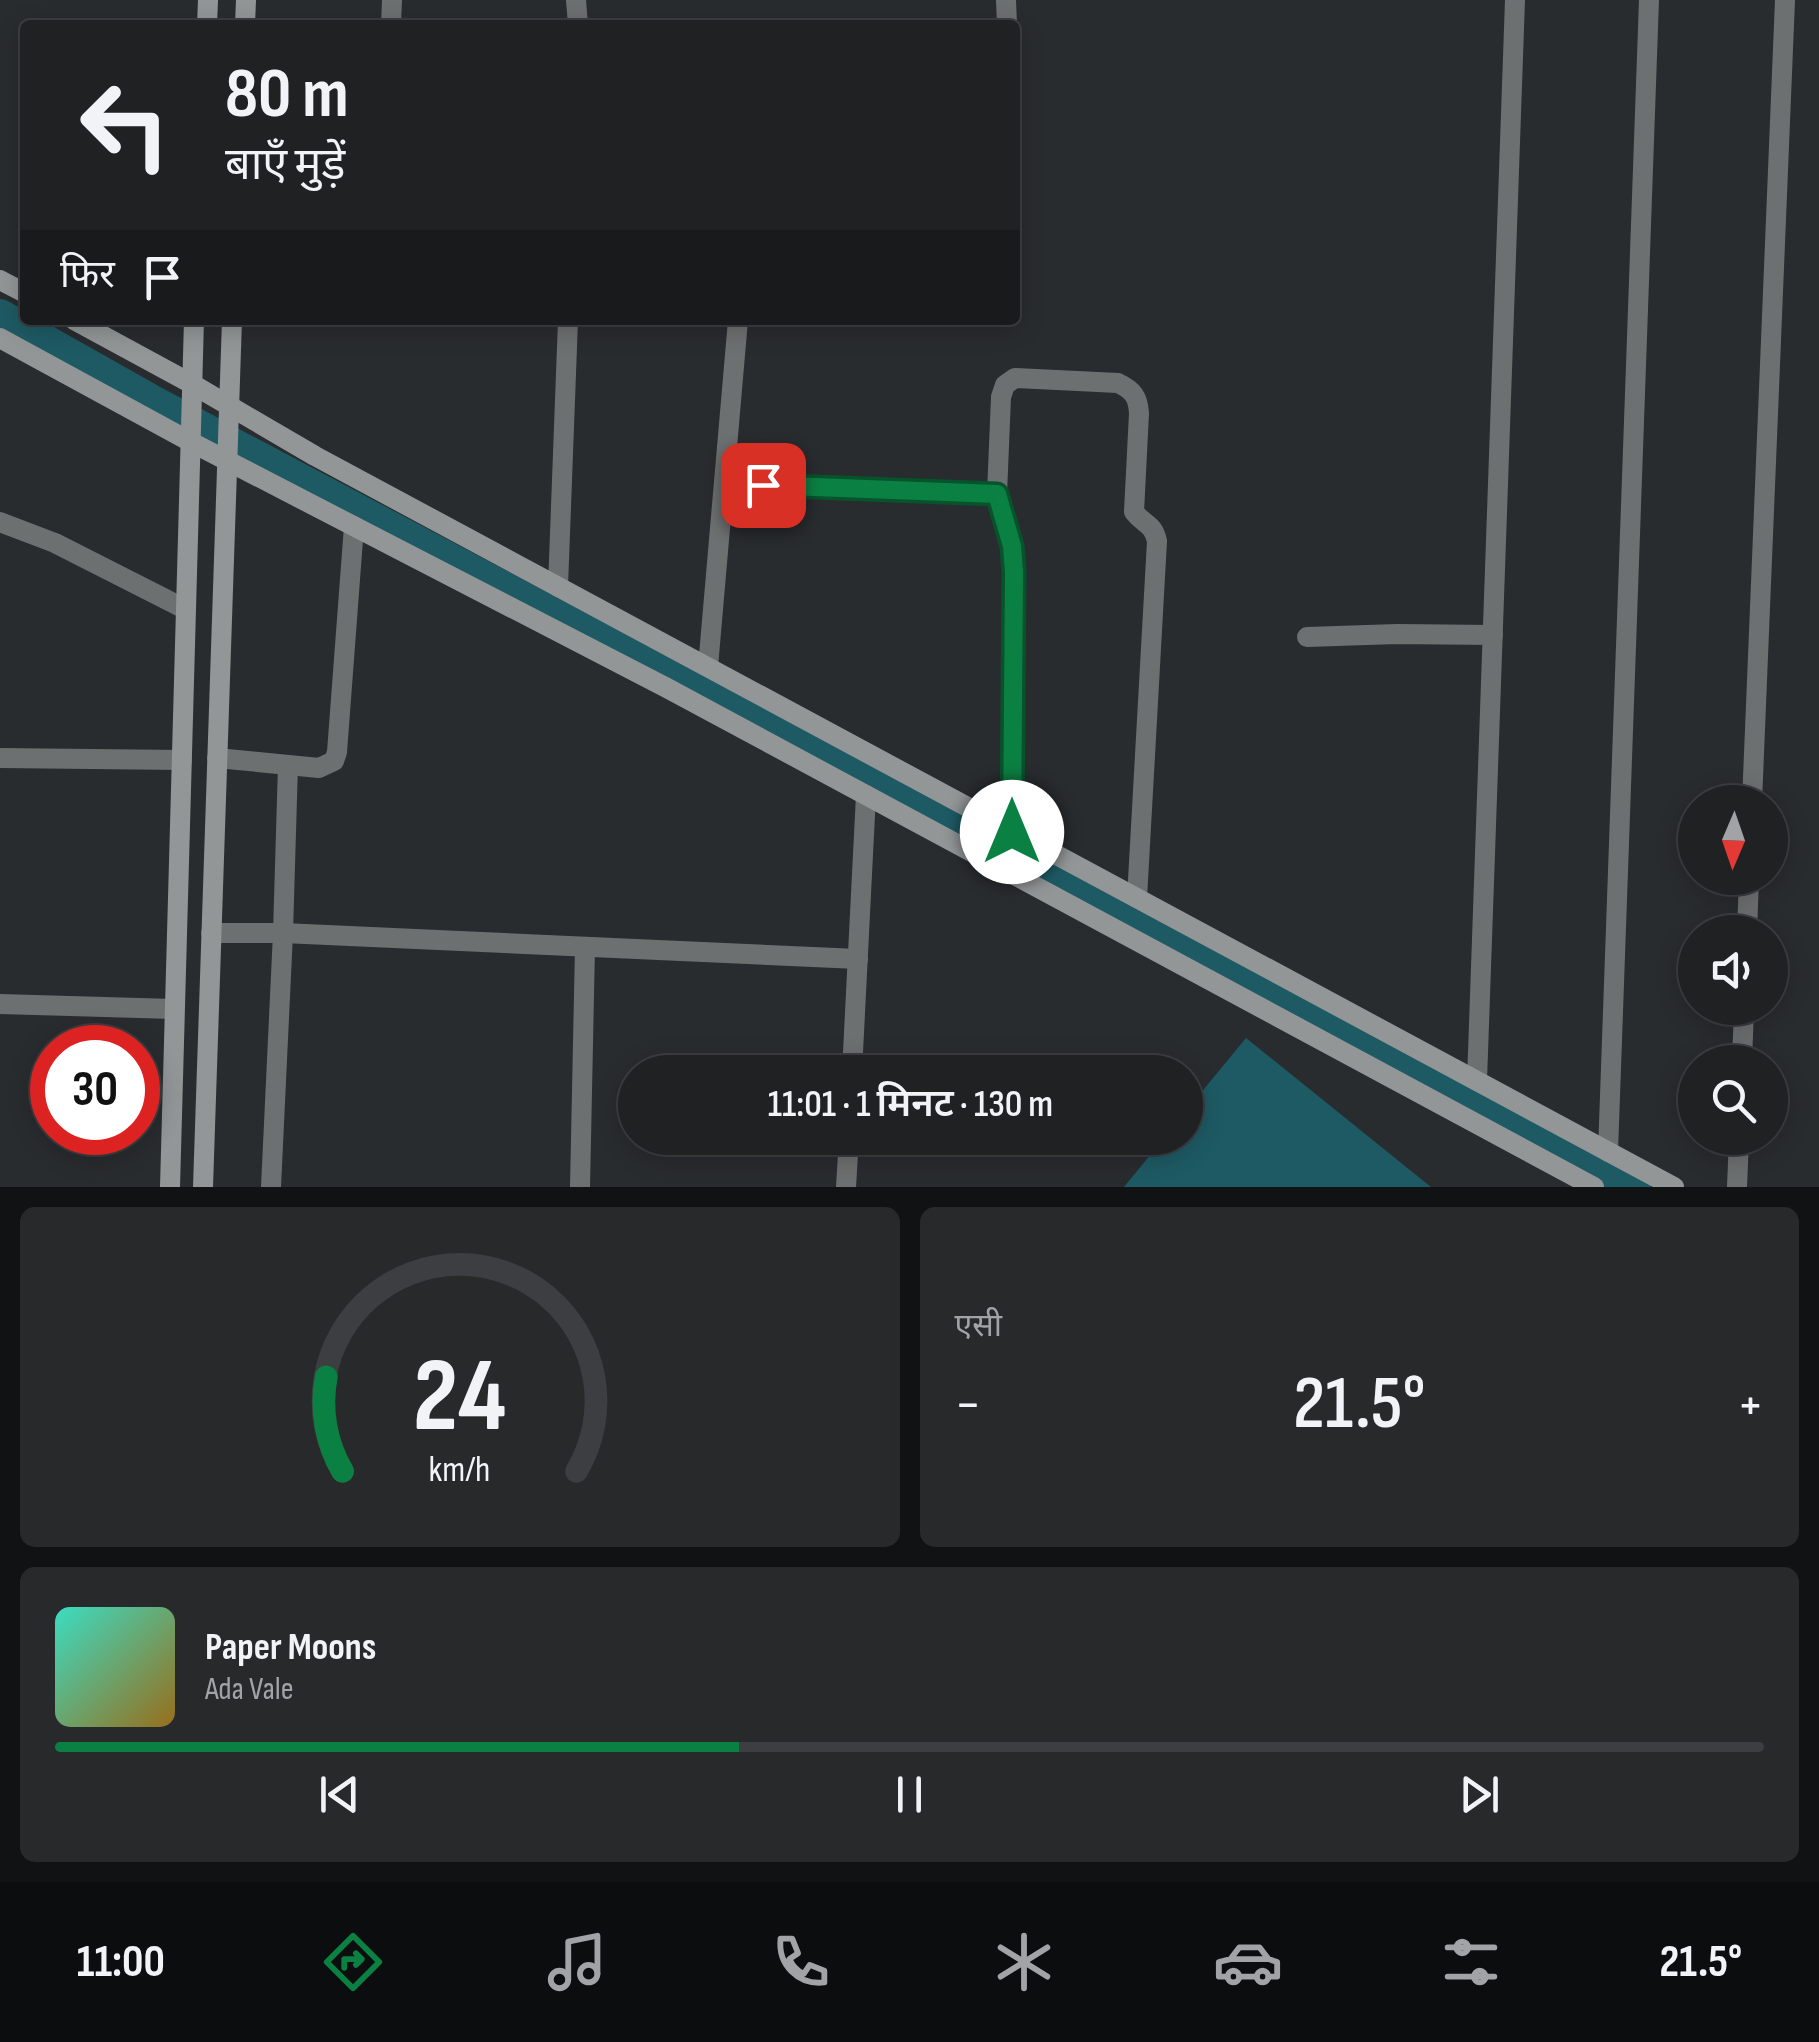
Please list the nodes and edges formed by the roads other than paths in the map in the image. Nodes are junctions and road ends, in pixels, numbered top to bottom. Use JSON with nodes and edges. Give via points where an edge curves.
{"nodes":[{"id":1,"x":1515,"y":0,"type":"edge"},
{"id":2,"x":1649,"y":0,"type":"edge"},
{"id":3,"x":1785,"y":0,"type":"edge"},
{"id":4,"x":83,"y":325,"type":"edge"},
{"id":5,"x":194,"y":325,"type":"edge"},
{"id":6,"x":232,"y":325,"type":"edge"},
{"id":7,"x":568,"y":325,"type":"edge"},
{"id":8,"x":738,"y":325,"type":"edge"},
{"id":9,"x":0,"y":338,"type":"edge"},
{"id":10,"x":192,"y":384,"type":"junction"},
{"id":11,"x":228,"y":405,"type":"junction"},
{"id":12,"x":189,"y":442,"type":"junction"},
{"id":13,"x":226,"y":461,"type":"junction"},
{"id":14,"x":724,"y":483,"type":"junction"},
{"id":15,"x":997,"y":494,"type":"junction"},
{"id":16,"x":0,"y":522,"type":"edge"},
{"id":17,"x":354,"y":526,"type":"junction"},
{"id":18,"x":558,"y":587,"type":"junction"},
{"id":19,"x":185,"y":609,"type":"junction"},
{"id":20,"x":1492,"y":635,"type":"junction"},
{"id":21,"x":1307,"y":638,"type":"dead end"},
{"id":22,"x":708,"y":668,"type":"junction"},
{"id":23,"x":0,"y":758,"type":"edge"},
{"id":24,"x":217,"y":758,"type":"junction"},
{"id":25,"x":182,"y":760,"type":"junction"},
{"id":26,"x":288,"y":765,"type":"junction"},
{"id":27,"x":1753,"y":785,"type":"edge"},
{"id":28,"x":866,"y":795,"type":"junction"},
{"id":29,"x":1012,"y":832,"type":"junction"},
{"id":30,"x":1137,"y":898,"type":"junction"},
{"id":31,"x":211,"y":933,"type":"junction"},
{"id":32,"x":283,"y":934,"type":"junction"},
{"id":33,"x":585,"y":947,"type":"junction"},
{"id":34,"x":858,"y":959,"type":"junction"},
{"id":35,"x":0,"y":1004,"type":"edge"},
{"id":36,"x":174,"y":1009,"type":"junction"},
{"id":37,"x":853,"y":1055,"type":"edge"},
{"id":38,"x":1477,"y":1081,"type":"junction"},
{"id":39,"x":1608,"y":1152,"type":"junction"},
{"id":40,"x":848,"y":1155,"type":"edge"},
{"id":41,"x":1738,"y":1155,"type":"edge"},
{"id":42,"x":170,"y":1187,"type":"edge"},
{"id":43,"x":203,"y":1187,"type":"edge"},
{"id":44,"x":271,"y":1187,"type":"edge"},
{"id":45,"x":580,"y":1187,"type":"edge"},
{"id":46,"x":846,"y":1187,"type":"edge"},
{"id":47,"x":1594,"y":1187,"type":"edge"},
{"id":48,"x":1674,"y":1187,"type":"edge"},
{"id":49,"x":1736,"y":1187,"type":"edge"}],
"edges":[{"from":1,"to":20,"type":"street"},
{"from":2,"to":39,"type":"street"},
{"from":3,"to":27,"type":"street"},
{"from":4,"to":10,"type":"street"},
{"from":5,"to":10,"type":"street"},
{"from":6,"to":11,"type":"street"},
{"from":7,"to":18,"type":"street"},
{"from":8,"to":14,"type":"street"},
{"from":9,"to":12,"type":"street"},
{"from":10,"to":11,"type":"street"},
{"from":10,"to":12,"type":"street"},
{"from":11,"to":13,"type":"street"},
{"from":11,"to":18,"type":"street"},
{"from":12,"to":13,"type":"street"},
{"from":12,"to":19,"type":"street"},
{"from":13,"to":17,"type":"street"},
{"from":13,"to":24,"type":"street"},
{"from":14,"to":15,"type":"street"},
{"from":14,"to":22,"type":"street"},
{"from":15,"to":29,"type":"street","via":[[1014,572]]},
{"from":15,"to":30,"type":"street","via":[[1005,384],[1028,377],[1118,384],[1138,400],[1134,512],[1155,531],[1158,556]]},
{"from":16,"to":19,"type":"street"},
{"from":17,"to":26,"type":"street","via":[[337,752],[328,766]]},
{"from":17,"to":28,"type":"street"},
{"from":18,"to":22,"type":"street"},
{"from":19,"to":25,"type":"street"},
{"from":20,"to":21,"type":"street"},
{"from":20,"to":38,"type":"street"},
{"from":22,"to":29,"type":"street"},
{"from":23,"to":25,"type":"street"},
{"from":24,"to":26,"type":"street"},
{"from":24,"to":31,"type":"street"},
{"from":25,"to":36,"type":"street"},
{"from":26,"to":32,"type":"street"},
{"from":28,"to":34,"type":"street"},
{"from":28,"to":47,"type":"street"},
{"from":29,"to":30,"type":"street"},
{"from":30,"to":38,"type":"street"},
{"from":31,"to":32,"type":"street"},
{"from":31,"to":43,"type":"street"},
{"from":32,"to":33,"type":"street"},
{"from":32,"to":44,"type":"street"},
{"from":33,"to":34,"type":"street"},
{"from":33,"to":45,"type":"street"},
{"from":34,"to":37,"type":"street"},
{"from":35,"to":36,"type":"street"},
{"from":36,"to":42,"type":"street"},
{"from":38,"to":39,"type":"street"},
{"from":39,"to":48,"type":"street"},
{"from":40,"to":46,"type":"street"},
{"from":41,"to":49,"type":"street"}]}
